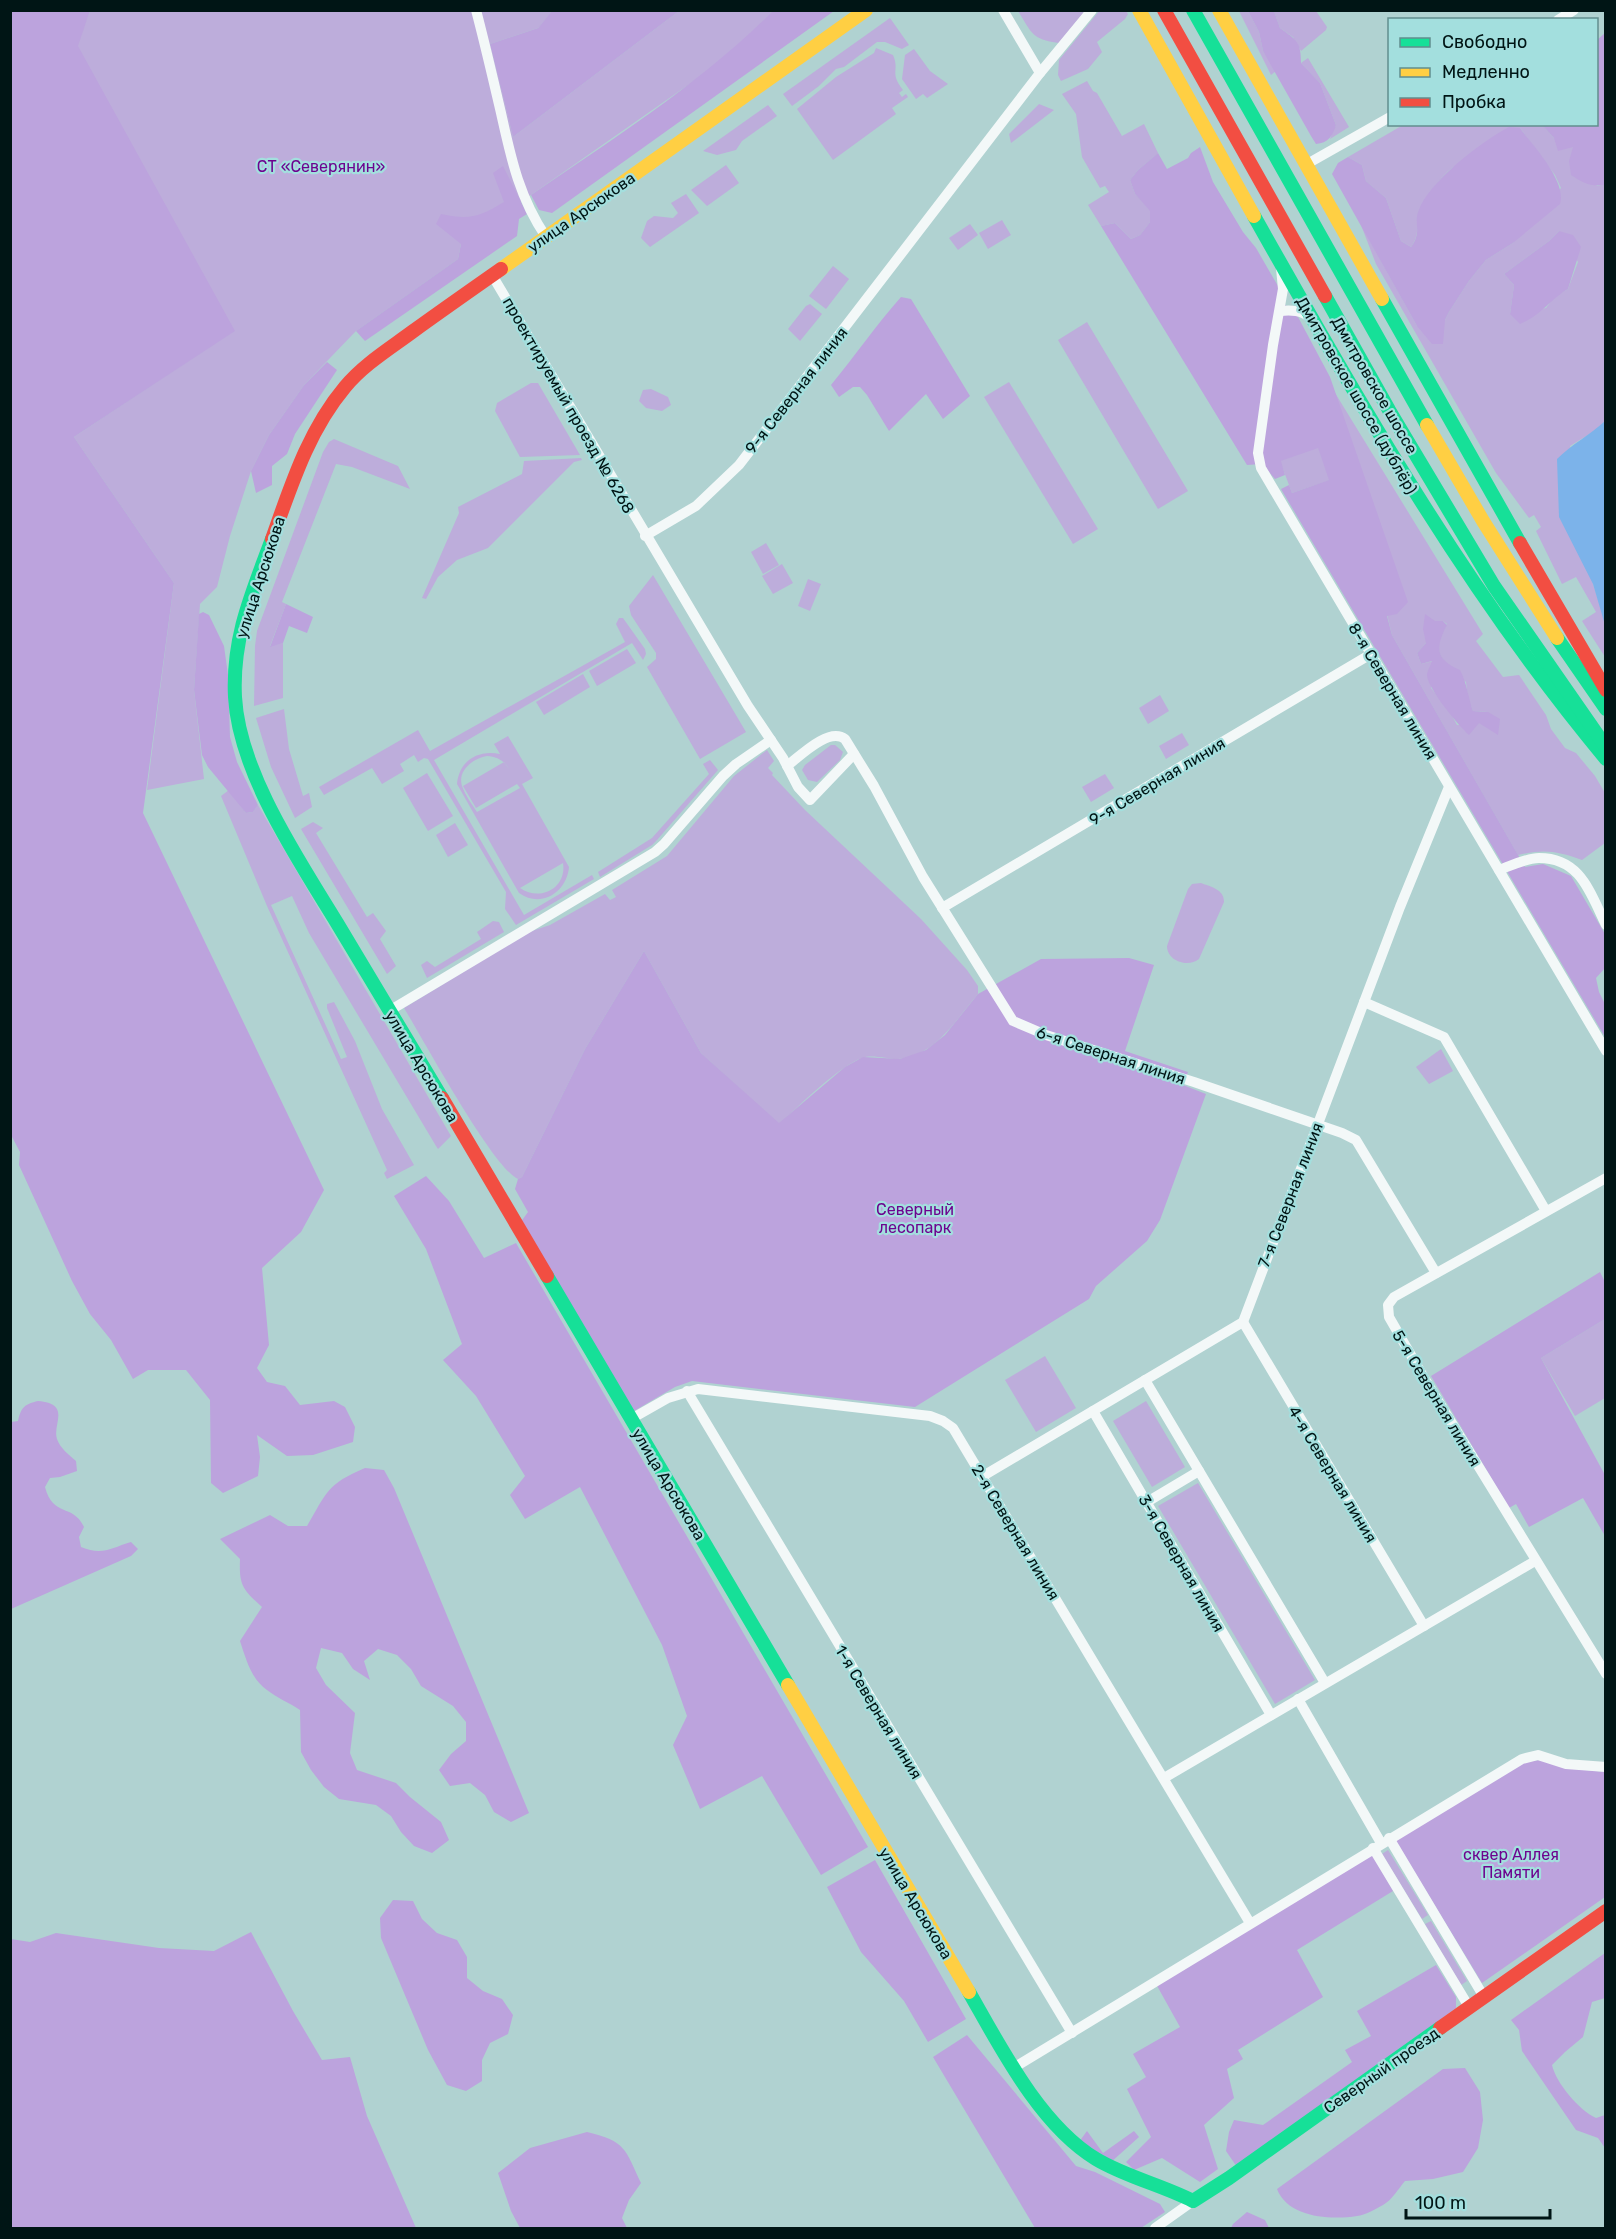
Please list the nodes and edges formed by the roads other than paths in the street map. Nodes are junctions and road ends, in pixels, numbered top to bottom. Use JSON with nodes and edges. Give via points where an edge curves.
{"nodes":[{"id":1,"x":476,"y":10,"type":"edge"},
{"id":2,"x":866,"y":10,"type":"edge"},
{"id":3,"x":1003,"y":10,"type":"edge"},
{"id":4,"x":1092,"y":10,"type":"edge"},
{"id":5,"x":1139,"y":10,"type":"edge"},
{"id":6,"x":1164,"y":10,"type":"edge"},
{"id":7,"x":1193,"y":10,"type":"edge"},
{"id":8,"x":1219,"y":10,"type":"edge"},
{"id":9,"x":1574,"y":10,"type":"edge"},
{"id":10,"x":1561,"y":18,"type":"edge"},
{"id":11,"x":1040,"y":74,"type":"junction"},
{"id":12,"x":1388,"y":118,"type":"edge"},
{"id":13,"x":1307,"y":164,"type":"junction"},
{"id":14,"x":546,"y":237,"type":"junction"},
{"id":15,"x":1280,"y":262,"type":"junction"},
{"id":16,"x":492,"y":275,"type":"junction"},
{"id":17,"x":1280,"y":311,"type":"junction"},
{"id":18,"x":1314,"y":322,"type":"junction"},
{"id":19,"x":645,"y":536,"type":"junction"},
{"id":20,"x":1371,"y":654,"type":"junction"},
{"id":21,"x":1605,"y":690,"type":"edge"},
{"id":22,"x":1605,"y":709,"type":"edge"},
{"id":23,"x":771,"y":740,"type":"junction"},
{"id":24,"x":1605,"y":747,"type":"edge"},
{"id":25,"x":854,"y":754,"type":"junction"},
{"id":26,"x":1605,"y":759,"type":"edge"},
{"id":27,"x":787,"y":766,"type":"junction"},
{"id":28,"x":1449,"y":787,"type":"junction"},
{"id":29,"x":1499,"y":870,"type":"junction"},
{"id":30,"x":942,"y":908,"type":"junction"},
{"id":31,"x":1605,"y":925,"type":"edge"},
{"id":32,"x":1364,"y":1002,"type":"junction"},
{"id":33,"x":389,"y":1011,"type":"junction"},
{"id":34,"x":1605,"y":1051,"type":"edge"},
{"id":35,"x":1317,"y":1125,"type":"junction"},
{"id":36,"x":1605,"y":1178,"type":"edge"},
{"id":37,"x":1546,"y":1211,"type":"junction"},
{"id":38,"x":1437,"y":1273,"type":"junction"},
{"id":39,"x":1243,"y":1322,"type":"junction"},
{"id":40,"x":1145,"y":1380,"type":"junction"},
{"id":41,"x":687,"y":1391,"type":"junction"},
{"id":42,"x":1092,"y":1412,"type":"junction"},
{"id":43,"x":631,"y":1419,"type":"junction"},
{"id":44,"x":1199,"y":1471,"type":"junction"},
{"id":45,"x":983,"y":1476,"type":"junction"},
{"id":46,"x":1147,"y":1502,"type":"junction"},
{"id":47,"x":1535,"y":1561,"type":"junction"},
{"id":48,"x":1424,"y":1626,"type":"junction"},
{"id":49,"x":1605,"y":1674,"type":"edge"},
{"id":50,"x":1325,"y":1683,"type":"junction"},
{"id":51,"x":1298,"y":1699,"type":"junction"},
{"id":52,"x":1271,"y":1715,"type":"junction"},
{"id":53,"x":1605,"y":1767,"type":"edge"},
{"id":54,"x":1164,"y":1778,"type":"junction"},
{"id":55,"x":1381,"y":1843,"type":"junction"},
{"id":56,"x":1605,"y":1911,"type":"edge"},
{"id":57,"x":1250,"y":1923,"type":"junction"},
{"id":58,"x":1484,"y":1997,"type":"junction"},
{"id":59,"x":1469,"y":2007,"type":"junction"},
{"id":60,"x":1072,"y":2033,"type":"junction"},
{"id":61,"x":1015,"y":2067,"type":"junction"},
{"id":62,"x":1193,"y":2201,"type":"junction"},
{"id":63,"x":1155,"y":2229,"type":"edge"}],
"edges":[{"from":1,"to":14,"type":"street","via":[[519,188]]},
{"from":2,"to":14,"type":"main road","name":"улица Арсюкова"},
{"from":3,"to":11,"type":"street"},
{"from":4,"to":11,"type":"street","name":"9-я Северная линия"},
{"from":5,"to":15,"type":"main road","name":"Дмитровское шоссе (дублёр)"},
{"from":6,"to":24,"type":"main road","name":"Дмитровское шоссе","via":[[1455,522],[1506,604]]},
{"from":7,"to":22,"type":"main road","name":"Дмитровское шоссе","via":[[1466,492],[1514,573]]},
{"from":8,"to":13,"type":"main road"},
{"from":9,"to":10,"type":"street"},
{"from":11,"to":19,"type":"street","name":"9-я Северная линия","via":[[739,465],[696,506]]},
{"from":12,"to":13,"type":"street"},
{"from":13,"to":21,"type":"main road"},
{"from":14,"to":16,"type":"main road","name":"улица Арсюкова"},
{"from":15,"to":17,"type":"street","name":"8-я Северная линия"},
{"from":15,"to":18,"type":"main road","name":"Дмитровское шоссе (дублёр)"},
{"from":16,"to":19,"type":"street","name":"проектируемый проезд № 6268"},
{"from":16,"to":33,"type":"main road","name":"улица Арсюкова","via":[[374,360],[344,388],[323,416],[293,480],[237,643],[237,717],[253,772],[281,830]]},
{"from":17,"to":18,"type":"street","via":[[1297,311]]},
{"from":17,"to":20,"type":"street","name":"8-я Северная линия","via":[[1258,453],[1261,468]]},
{"from":18,"to":26,"type":"main road","name":"Дмитровское шоссе (дублёр)","via":[[1453,555],[1568,716]]},
{"from":19,"to":23,"type":"street"},
{"from":20,"to":28,"type":"street","name":"8-я Северная линия"},
{"from":20,"to":30,"type":"street","name":"9-я Северная линия"},
{"from":23,"to":27,"type":"street"},
{"from":23,"to":33,"type":"street","via":[[723,776],[655,852]]},
{"from":25,"to":27,"type":"street","name":"6-я Северная линия","via":[[843,738],[827,736]]},
{"from":25,"to":27,"type":"street","via":[[810,800],[798,788]]},
{"from":25,"to":30,"type":"street","name":"6-я Северная линия"},
{"from":28,"to":29,"type":"street","name":"8-я Северная линия"},
{"from":28,"to":32,"type":"street","name":"7-я Северная линия"},
{"from":29,"to":31,"type":"street","via":[[1538,858],[1563,862],[1581,875]]},
{"from":29,"to":34,"type":"street","name":"8-я Северная линия"},
{"from":30,"to":35,"type":"street","name":"6-я Северная линия","via":[[1013,1021]]},
{"from":32,"to":35,"type":"street","name":"7-я Северная линия"},
{"from":32,"to":37,"type":"street","via":[[1444,1037]]},
{"from":33,"to":43,"type":"main road","name":"улица Арсюкова"},
{"from":35,"to":38,"type":"street","name":"6-я Северная линия","via":[[1356,1140]]},
{"from":35,"to":39,"type":"street","name":"7-я Северная линия"},
{"from":36,"to":37,"type":"street","name":"5-я Северная линия"},
{"from":37,"to":38,"type":"street","name":"5-я Северная линия"},
{"from":38,"to":47,"type":"street","name":"5-я Северная линия","via":[[1394,1297],[1388,1305],[1389,1317]]},
{"from":39,"to":40,"type":"street"},
{"from":39,"to":48,"type":"street","name":"4-я Северная линия"},
{"from":40,"to":42,"type":"street"},
{"from":40,"to":44,"type":"street"},
{"from":41,"to":43,"type":"street","name":"2-я Северная линия"},
{"from":41,"to":45,"type":"street","name":"2-я Северная линия","via":[[698,1389],[930,1416],[953,1428]]},
{"from":41,"to":60,"type":"street","name":"1-я Северная линия"},
{"from":42,"to":45,"type":"street"},
{"from":42,"to":46,"type":"street","name":"3-я Северная линия"},
{"from":43,"to":61,"type":"main road","name":"улица Арсюкова"},
{"from":44,"to":46,"type":"street"},
{"from":44,"to":50,"type":"street"},
{"from":45,"to":54,"type":"street","name":"2-я Северная линия"},
{"from":46,"to":52,"type":"street","name":"3-я Северная линия"},
{"from":47,"to":48,"type":"street"},
{"from":47,"to":49,"type":"street","name":"5-я Северная линия"},
{"from":48,"to":50,"type":"street"},
{"from":50,"to":51,"type":"street"},
{"from":51,"to":52,"type":"street"},
{"from":51,"to":55,"type":"street"},
{"from":52,"to":54,"type":"street"},
{"from":53,"to":55,"type":"street","via":[[1566,1764],[1538,1755],[1522,1759]]},
{"from":54,"to":57,"type":"street","name":"2-я Северная линия"},
{"from":55,"to":57,"type":"street"},
{"from":55,"to":58,"type":"street"},
{"from":55,"to":59,"type":"street"},
{"from":56,"to":58,"type":"main road","name":"Северный проезд"},
{"from":57,"to":60,"type":"street"},
{"from":58,"to":59,"type":"main road","name":"Северный проезд"},
{"from":59,"to":62,"type":"main road","name":"Северный проезд"},
{"from":60,"to":61,"type":"street"},
{"from":61,"to":62,"type":"main road","name":"улица Арсюкова","via":[[1047,2114],[1092,2157]]},
{"from":62,"to":63,"type":"street","name":"Северный проезд"}]}
